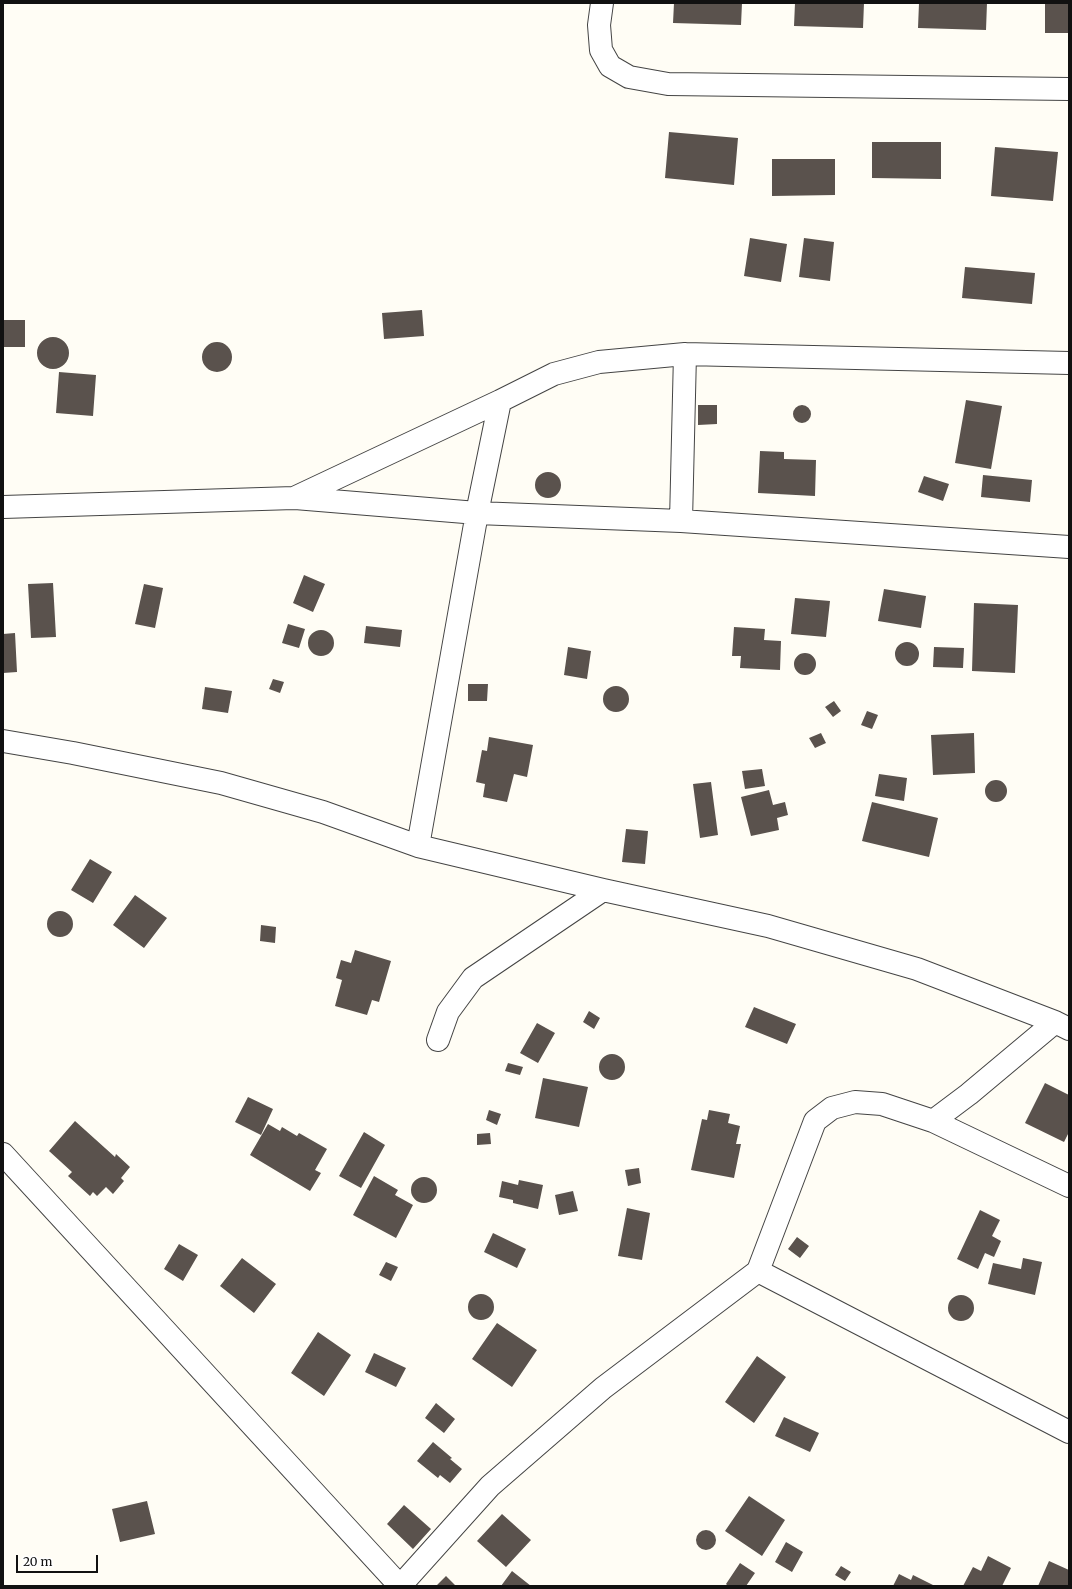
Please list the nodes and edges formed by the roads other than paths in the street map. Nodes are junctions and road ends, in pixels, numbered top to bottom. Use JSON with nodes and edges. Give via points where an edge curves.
{"nodes":[{"id":1,"x":602,"y":3,"type":"edge"},
{"id":2,"x":1069,"y":89,"type":"edge"},
{"id":3,"x":685,"y":354,"type":"junction"},
{"id":4,"x":1069,"y":363,"type":"edge"},
{"id":5,"x":500,"y":401,"type":"junction"},
{"id":6,"x":294,"y":498,"type":"junction"},
{"id":7,"x":3,"y":507,"type":"edge"},
{"id":8,"x":477,"y":513,"type":"junction"},
{"id":9,"x":681,"y":521,"type":"junction"},
{"id":10,"x":1069,"y":547,"type":"edge"},
{"id":11,"x":3,"y":741,"type":"edge"},
{"id":12,"x":418,"y":846,"type":"junction"},
{"id":13,"x":603,"y":890,"type":"junction"},
{"id":14,"x":1062,"y":1026,"type":"edge"},
{"id":15,"x":438,"y":1040,"type":"dead end"},
{"id":16,"x":934,"y":1121,"type":"junction"},
{"id":17,"x":3,"y":1154,"type":"edge"},
{"id":18,"x":1069,"y":1186,"type":"edge"},
{"id":19,"x":758,"y":1271,"type":"junction"},
{"id":20,"x":1069,"y":1432,"type":"edge"},
{"id":21,"x":400,"y":1586,"type":"edge"}],
"edges":[{"from":1,"to":2,"type":"street","via":[[598,24],[601,50],[610,66],[629,77],[668,84]]},
{"from":3,"to":4,"type":"street"},
{"from":3,"to":5,"type":"street","via":[[599,362],[554,374]]},
{"from":3,"to":9,"type":"street"},
{"from":5,"to":6,"type":"street"},
{"from":5,"to":8,"type":"street"},
{"from":6,"to":7,"type":"street"},
{"from":6,"to":8,"type":"street"},
{"from":8,"to":9,"type":"street"},
{"from":8,"to":12,"type":"street"},
{"from":9,"to":10,"type":"street"},
{"from":11,"to":12,"type":"street","via":[[221,783],[323,812]]},
{"from":12,"to":13,"type":"street"},
{"from":13,"to":14,"type":"street","via":[[768,926],[917,969]]},
{"from":13,"to":15,"type":"street","via":[[473,978],[448,1012]]},
{"from":14,"to":16,"type":"street"},
{"from":16,"to":18,"type":"street"},
{"from":16,"to":19,"type":"street","via":[[882,1104],[855,1102],[832,1108],[815,1121]]},
{"from":17,"to":21,"type":"street"},
{"from":19,"to":20,"type":"street"},
{"from":19,"to":21,"type":"street","via":[[604,1388],[490,1486]]}]}
